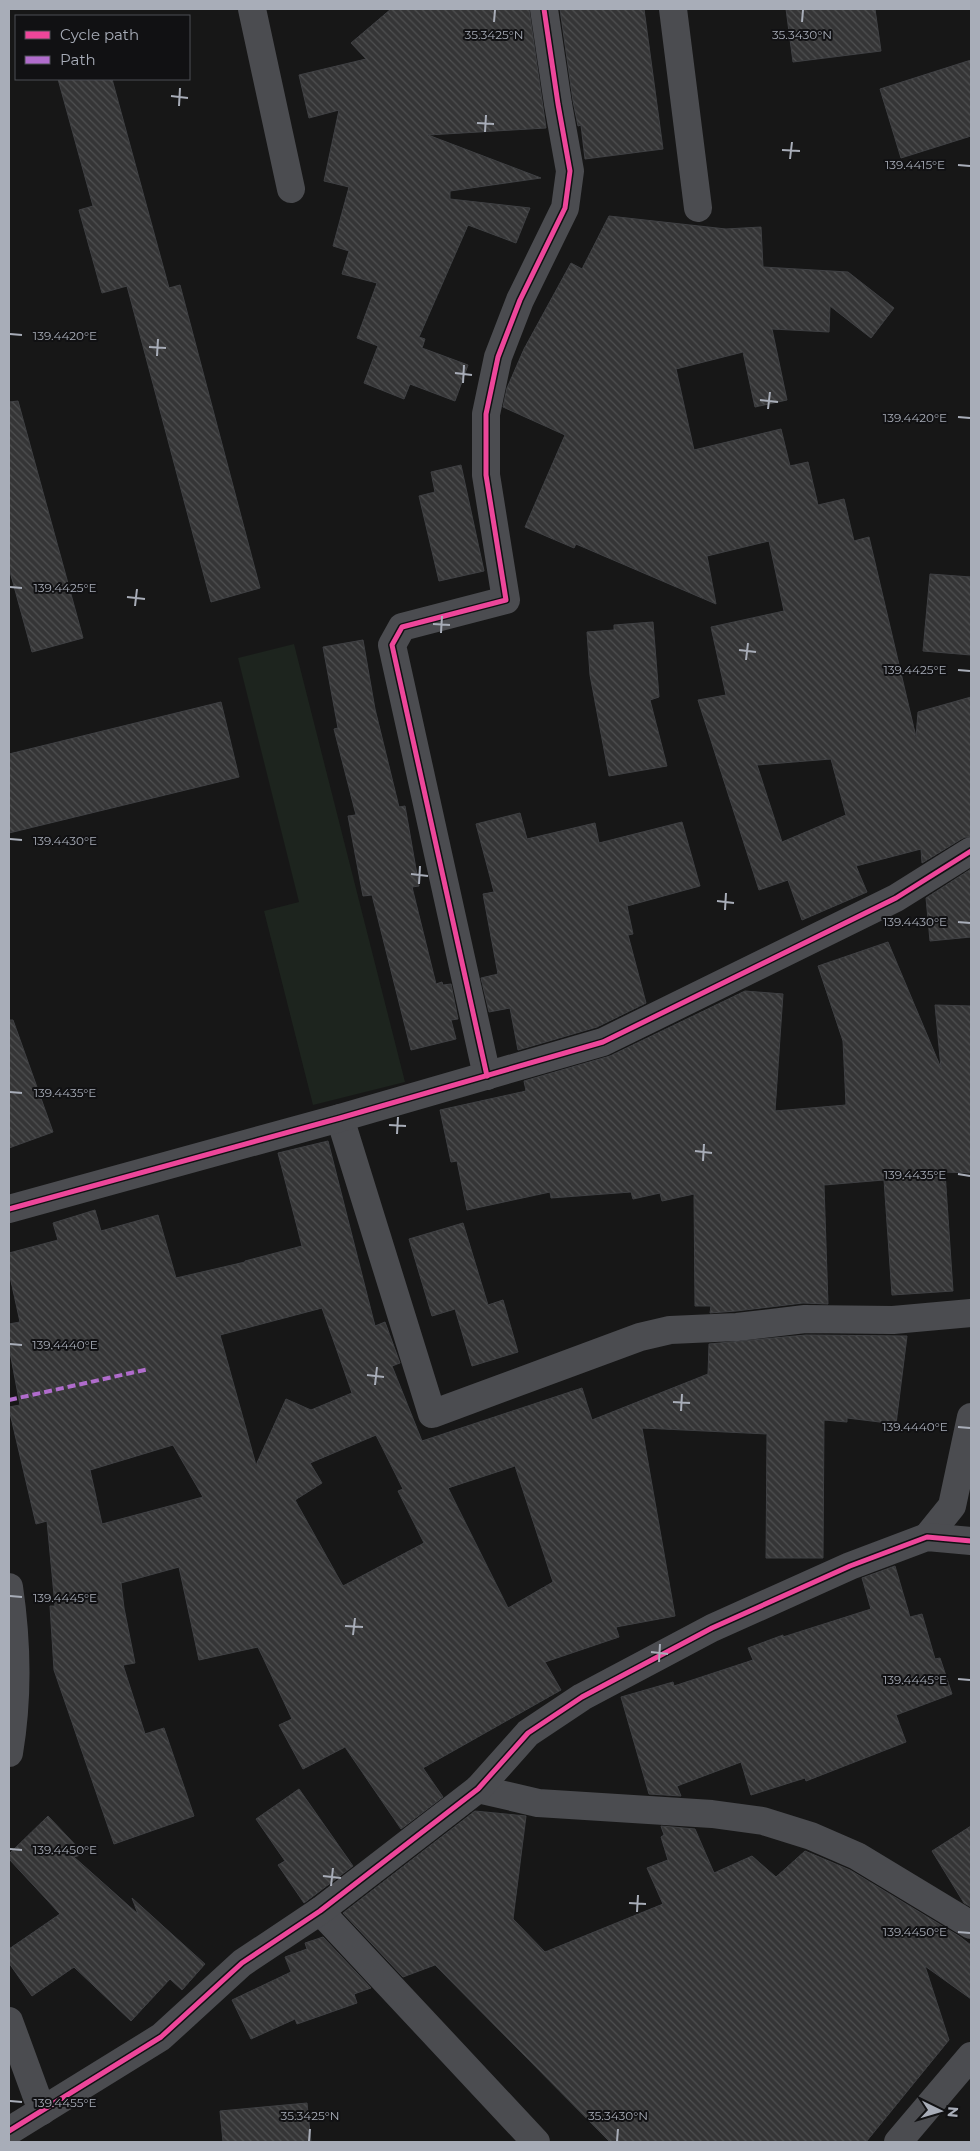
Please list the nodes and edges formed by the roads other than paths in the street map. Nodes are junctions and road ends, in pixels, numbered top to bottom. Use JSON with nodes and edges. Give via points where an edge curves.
{"nodes":[{"id":1,"x":252,"y":9,"type":"edge"},
{"id":2,"x":544,"y":9,"type":"edge"},
{"id":3,"x":672,"y":9,"type":"edge"},
{"id":4,"x":291,"y":189,"type":"dead end"},
{"id":5,"x":698,"y":208,"type":"dead end"},
{"id":6,"x":971,"y":851,"type":"edge"},
{"id":7,"x":487,"y":1076,"type":"junction"},
{"id":8,"x":340,"y":1118,"type":"junction"},
{"id":9,"x":9,"y":1208,"type":"edge"},
{"id":10,"x":971,"y":1313,"type":"edge"},
{"id":11,"x":971,"y":1418,"type":"edge"},
{"id":12,"x":927,"y":1537,"type":"junction"},
{"id":13,"x":971,"y":1541,"type":"edge"},
{"id":14,"x":9,"y":1587,"type":"edge"},
{"id":15,"x":9,"y":1753,"type":"edge"},
{"id":16,"x":478,"y":1789,"type":"junction"},
{"id":17,"x":320,"y":1911,"type":"junction"},
{"id":18,"x":971,"y":1925,"type":"edge"},
{"id":19,"x":9,"y":2021,"type":"edge"},
{"id":20,"x":971,"y":2056,"type":"edge"},
{"id":21,"x":42,"y":2110,"type":"junction"},
{"id":22,"x":9,"y":2131,"type":"edge"},
{"id":23,"x":536,"y":2142,"type":"edge"},
{"id":24,"x":898,"y":2142,"type":"edge"}],
"edges":[{"from":1,"to":4,"type":"street"},
{"from":2,"to":7,"type":"street","via":[[570,171],[566,208],[520,300],[498,357],[486,414],[486,476],[506,600],[402,627],[392,645]]},
{"from":3,"to":5,"type":"street"},
{"from":6,"to":7,"type":"street","via":[[896,898],[603,1042]]},
{"from":7,"to":8,"type":"street"},
{"from":8,"to":9,"type":"street"},
{"from":8,"to":10,"type":"street","via":[[432,1414],[640,1336],[670,1330],[805,1319],[893,1320]]},
{"from":11,"to":12,"type":"street","via":[[952,1506]]},
{"from":12,"to":13,"type":"street"},
{"from":12,"to":16,"type":"street","via":[[850,1566],[712,1628],[582,1697],[528,1733]]},
{"from":14,"to":15,"type":"street","via":[[15,1681]]},
{"from":16,"to":17,"type":"street"},
{"from":16,"to":18,"type":"street","via":[[538,1803],[712,1814],[763,1821],[811,1836],[858,1856]]},
{"from":17,"to":21,"type":"street","via":[[242,1963],[161,2037]]},
{"from":17,"to":23,"type":"street"},
{"from":19,"to":21,"type":"street"},
{"from":20,"to":24,"type":"street"},
{"from":21,"to":22,"type":"street"}]}
